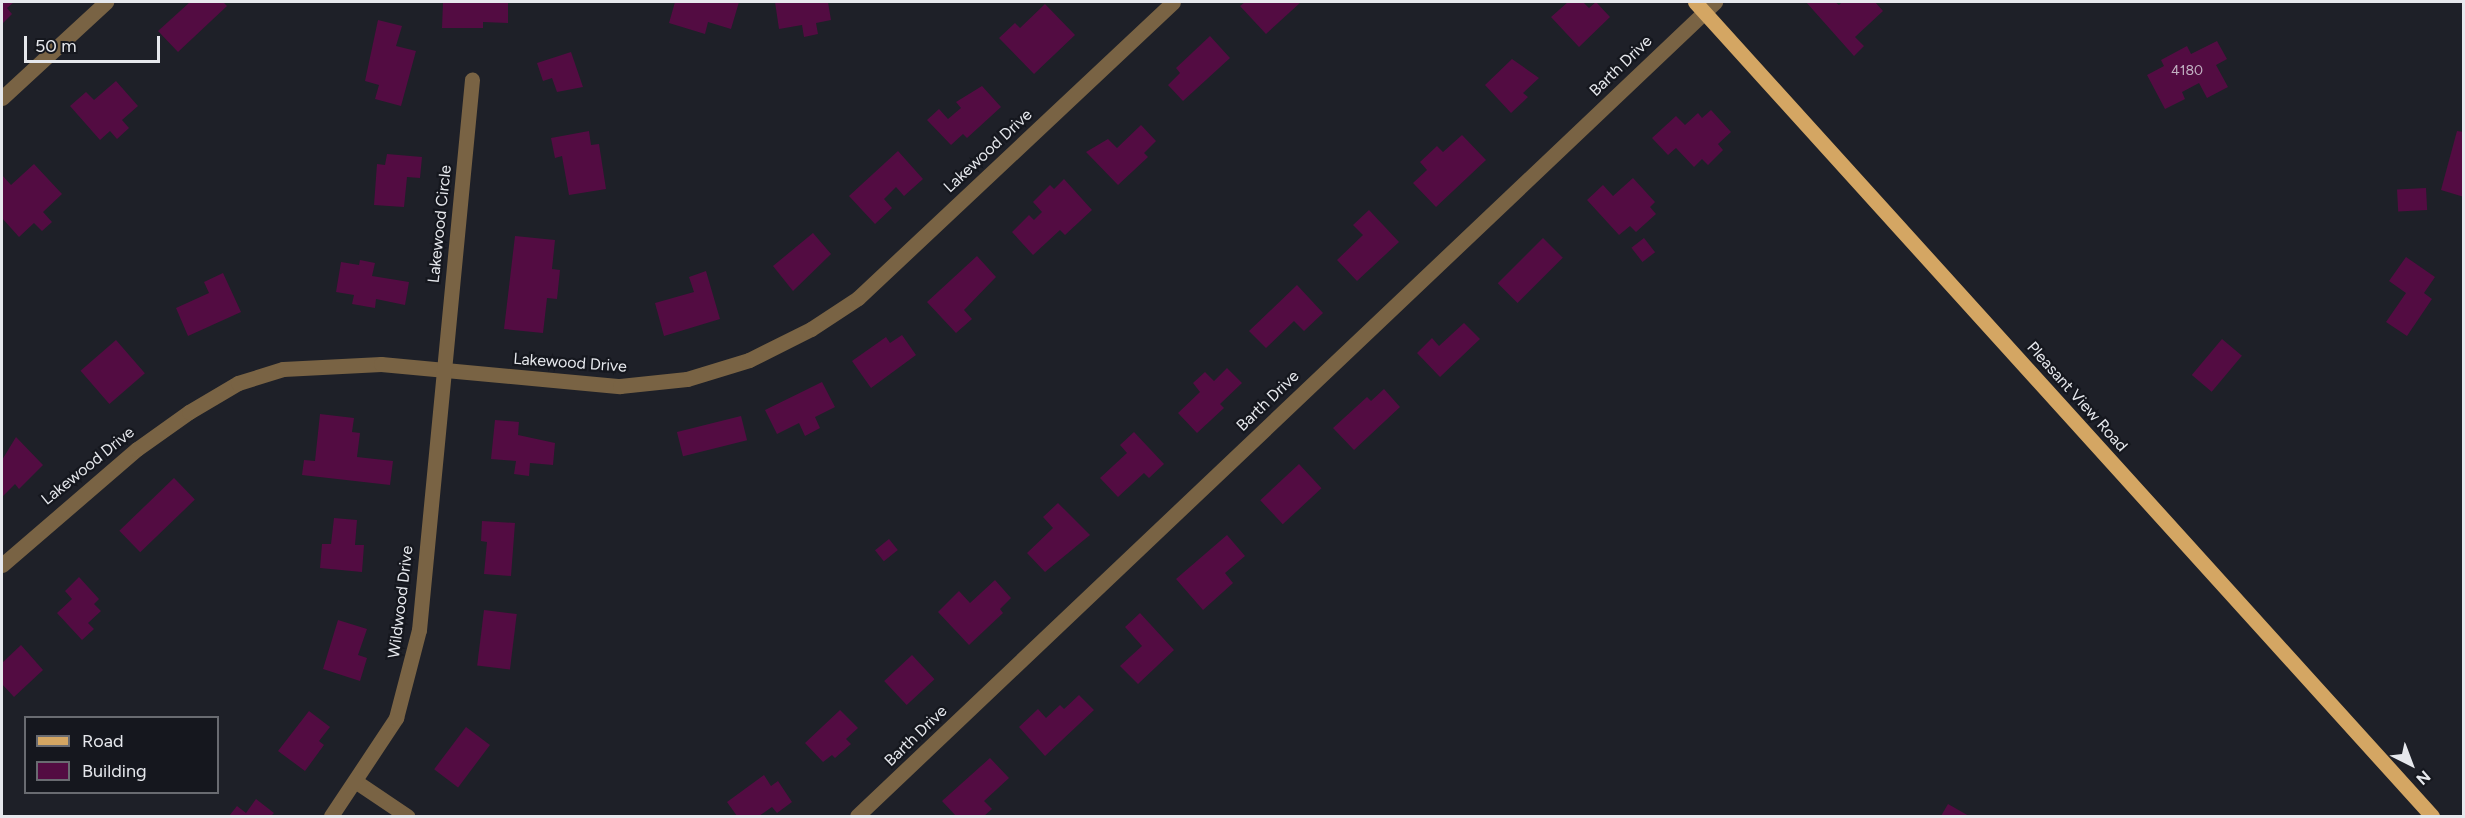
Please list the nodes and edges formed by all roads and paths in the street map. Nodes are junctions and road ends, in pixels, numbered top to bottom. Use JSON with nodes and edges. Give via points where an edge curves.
{"nodes":[{"id":1,"x":106,"y":2,"type":"edge"},
{"id":2,"x":1173,"y":2,"type":"edge"},
{"id":3,"x":1705,"y":5,"type":"edge"},
{"id":4,"x":472,"y":80,"type":"dead end"},
{"id":5,"x":2,"y":98,"type":"edge"},
{"id":6,"x":443,"y":371,"type":"junction"},
{"id":7,"x":2,"y":565,"type":"edge"},
{"id":8,"x":355,"y":781,"type":"junction"},
{"id":9,"x":331,"y":816,"type":"edge"},
{"id":10,"x":406,"y":816,"type":"edge"},
{"id":11,"x":857,"y":816,"type":"edge"},
{"id":12,"x":2432,"y":816,"type":"edge"}],
"edges":[{"from":1,"to":5,"type":"street"},
{"from":2,"to":6,"type":"street","name":"Lakewood Drive","via":[[858,298],[811,329],[749,360],[687,379],[620,386]]},
{"from":3,"to":11,"type":"street","name":"Barth Drive"},
{"from":3,"to":12,"type":"main road","name":"Pleasant View Road"},
{"from":4,"to":6,"type":"street","name":"Lakewood Circle"},
{"from":6,"to":7,"type":"street","name":"Lakewood Drive","via":[[381,364],[283,369],[238,383],[137,449]]},
{"from":6,"to":8,"type":"street","name":"Wildwood Drive","via":[[419,630],[410,673],[396,718]]},
{"from":8,"to":9,"type":"street","name":"Wildwood Drive"},
{"from":8,"to":10,"type":"street"}]}
